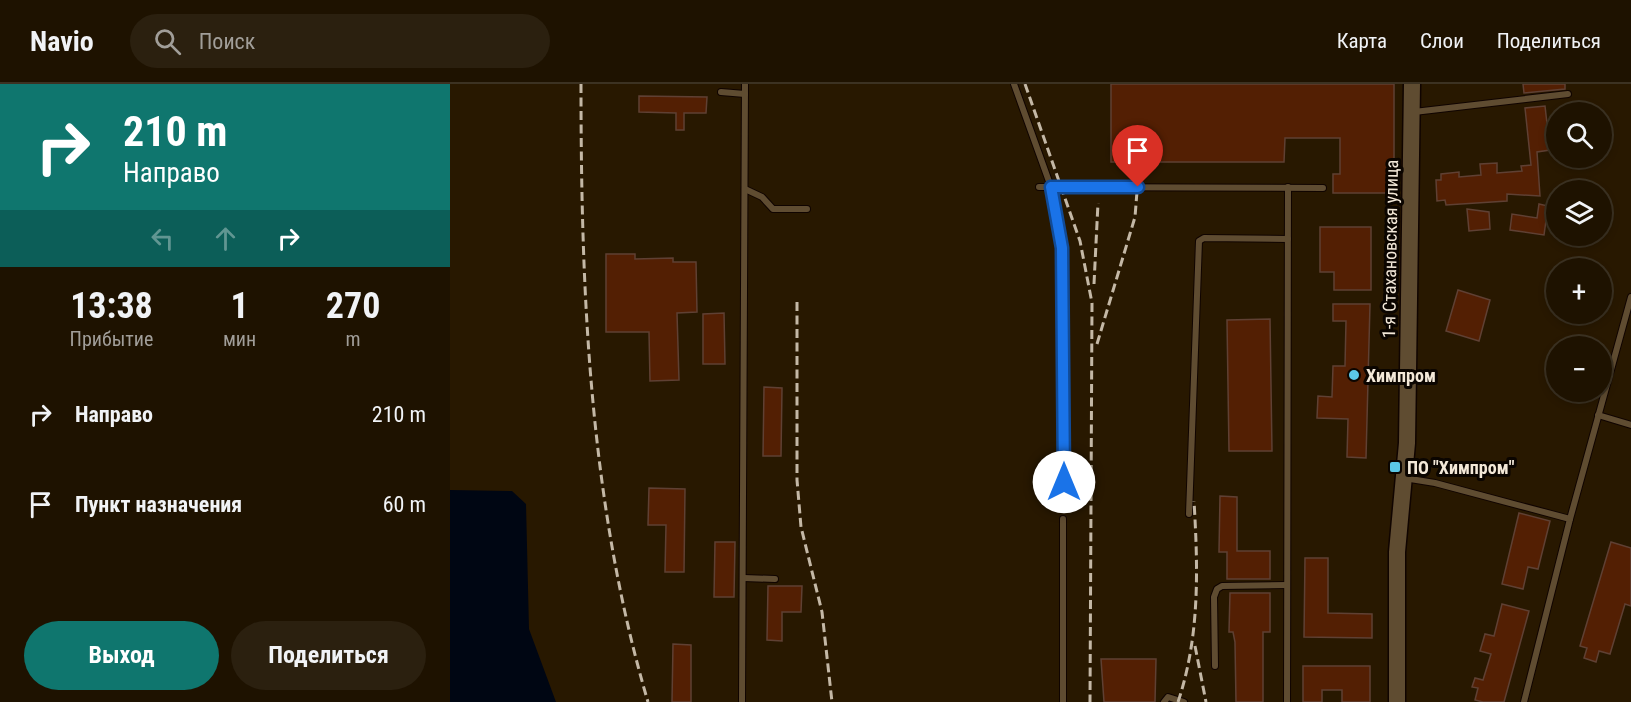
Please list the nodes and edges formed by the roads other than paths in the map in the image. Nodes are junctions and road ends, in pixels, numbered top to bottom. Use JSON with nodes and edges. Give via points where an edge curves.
{"nodes":[{"id":1,"x":746,"y":84,"type":"edge"},
{"id":2,"x":1014,"y":84,"type":"edge"},
{"id":3,"x":1412,"y":84,"type":"edge"},
{"id":4,"x":721,"y":92,"type":"dead end"},
{"id":5,"x":745,"y":94,"type":"junction"},
{"id":6,"x":1568,"y":94,"type":"dead end"},
{"id":7,"x":1411,"y":112,"type":"junction"},
{"id":8,"x":1039,"y":187,"type":"dead end"},
{"id":9,"x":1051,"y":187,"type":"junction"},
{"id":10,"x":1288,"y":188,"type":"junction"},
{"id":11,"x":1323,"y":188,"type":"dead end"},
{"id":12,"x":745,"y":189,"type":"junction"},
{"id":13,"x":807,"y":209,"type":"dead end"},
{"id":14,"x":1288,"y":239,"type":"junction"},
{"id":15,"x":1631,"y":297,"type":"edge"},
{"id":16,"x":1598,"y":415,"type":"junction"},
{"id":17,"x":1631,"y":425,"type":"edge"},
{"id":18,"x":1404,"y":478,"type":"junction"},
{"id":19,"x":1064,"y":482,"type":"dead end"},
{"id":20,"x":1189,"y":514,"type":"dead end"},
{"id":21,"x":1064,"y":519,"type":"dead end"},
{"id":22,"x":1570,"y":519,"type":"junction"},
{"id":23,"x":744,"y":578,"type":"junction"},
{"id":24,"x":774,"y":579,"type":"dead end"},
{"id":25,"x":1287,"y":585,"type":"junction"},
{"id":26,"x":1215,"y":666,"type":"dead end"},
{"id":27,"x":742,"y":702,"type":"edge"},
{"id":28,"x":1063,"y":702,"type":"edge"},
{"id":29,"x":1164,"y":702,"type":"edge"},
{"id":30,"x":1184,"y":702,"type":"edge"},
{"id":31,"x":1287,"y":702,"type":"edge"},
{"id":32,"x":1397,"y":702,"type":"edge"},
{"id":33,"x":1524,"y":702,"type":"edge"}],
"edges":[{"from":1,"to":5,"type":"lane"},
{"from":2,"to":9,"type":"lane"},
{"from":3,"to":7,"type":"main road","name":"1-я Стахановская улица"},
{"from":4,"to":5,"type":"lane"},
{"from":5,"to":12,"type":"lane"},
{"from":6,"to":7,"type":"lane"},
{"from":7,"to":18,"type":"main road","name":"1-я Стахановская улица"},
{"from":8,"to":9,"type":"lane"},
{"from":9,"to":10,"type":"lane"},
{"from":9,"to":19,"type":"lane","via":[[1062,248]]},
{"from":10,"to":11,"type":"lane"},
{"from":10,"to":14,"type":"lane"},
{"from":12,"to":13,"type":"lane","via":[[762,197],[772,209]]},
{"from":12,"to":23,"type":"lane"},
{"from":14,"to":20,"type":"lane","via":[[1199,241]]},
{"from":14,"to":25,"type":"lane"},
{"from":15,"to":16,"type":"lane"},
{"from":16,"to":17,"type":"lane"},
{"from":16,"to":22,"type":"lane"},
{"from":18,"to":22,"type":"lane"},
{"from":18,"to":32,"type":"main road","name":"1-я Стахановская улица","via":[[1396,552]]},
{"from":21,"to":28,"type":"lane"},
{"from":22,"to":33,"type":"lane"},
{"from":23,"to":24,"type":"lane"},
{"from":23,"to":27,"type":"lane"},
{"from":25,"to":26,"type":"lane","via":[[1217,589]]},
{"from":25,"to":31,"type":"lane"},
{"from":29,"to":30,"type":"lane","via":[[1174,697]]}]}
